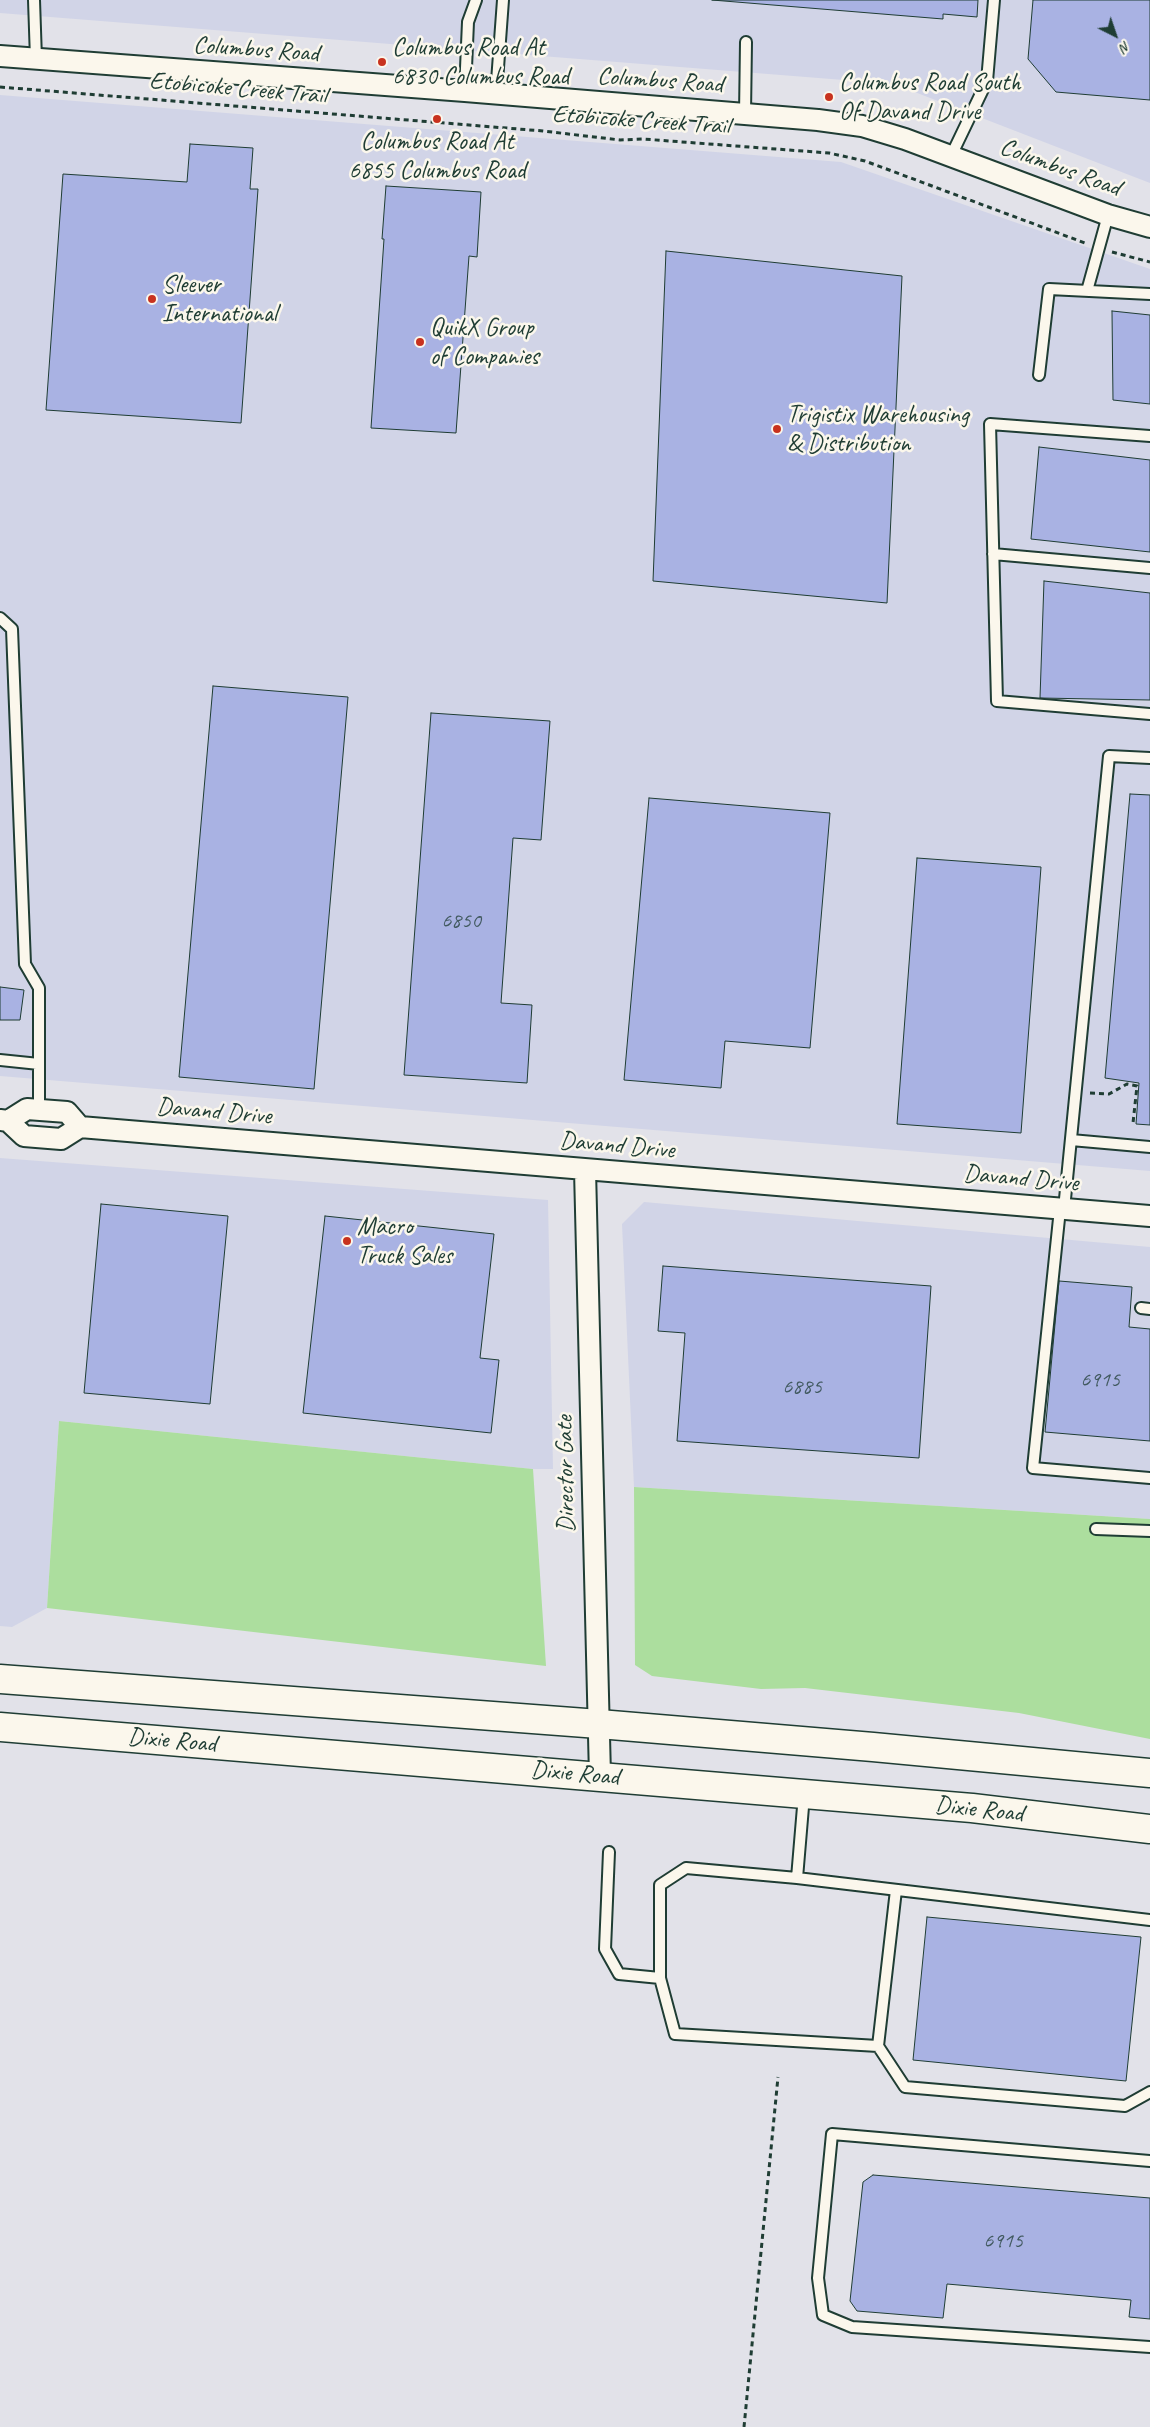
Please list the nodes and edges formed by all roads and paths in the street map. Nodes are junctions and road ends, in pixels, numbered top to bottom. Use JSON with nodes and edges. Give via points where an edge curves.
{"nodes":[{"id":1,"x":34,"y":0,"type":"edge"},
{"id":2,"x":476,"y":0,"type":"edge"},
{"id":3,"x":503,"y":0,"type":"edge"},
{"id":4,"x":994,"y":0,"type":"edge"},
{"id":5,"x":746,"y":42,"type":"dead end"},
{"id":6,"x":0,"y":56,"type":"edge"},
{"id":7,"x":36,"y":59,"type":"junction"},
{"id":8,"x":0,"y":88,"type":"edge"},
{"id":9,"x":465,"y":91,"type":"junction"},
{"id":10,"x":496,"y":95,"type":"junction"},
{"id":11,"x":745,"y":114,"type":"junction"},
{"id":12,"x":951,"y":156,"type":"junction"},
{"id":13,"x":1108,"y":215,"type":"junction"},
{"id":14,"x":1150,"y":227,"type":"edge"},
{"id":15,"x":1085,"y":244,"type":"dead end"},
{"id":16,"x":1113,"y":252,"type":"dead end"},
{"id":17,"x":1150,"y":262,"type":"edge"},
{"id":18,"x":1086,"y":291,"type":"junction"},
{"id":19,"x":1150,"y":294,"type":"edge"},
{"id":20,"x":1039,"y":374,"type":"dead end"},
{"id":21,"x":1150,"y":436,"type":"edge"},
{"id":22,"x":993,"y":554,"type":"junction"},
{"id":23,"x":1150,"y":568,"type":"edge"},
{"id":24,"x":0,"y":618,"type":"edge"},
{"id":25,"x":1150,"y":714,"type":"edge"},
{"id":26,"x":1150,"y":758,"type":"edge"},
{"id":27,"x":0,"y":1060,"type":"edge"},
{"id":28,"x":39,"y":1064,"type":"junction"},
{"id":29,"x":1077,"y":1092,"type":"junction"},
{"id":30,"x":39,"y":1110,"type":"junction"},
{"id":31,"x":4,"y":1120,"type":"edge"},
{"id":32,"x":1133,"y":1123,"type":"dead end"},
{"id":33,"x":80,"y":1127,"type":"junction"},
{"id":34,"x":1071,"y":1140,"type":"junction"},
{"id":35,"x":1150,"y":1147,"type":"edge"},
{"id":36,"x":585,"y":1170,"type":"junction"},
{"id":37,"x":1062,"y":1209,"type":"junction"},
{"id":38,"x":1150,"y":1216,"type":"edge"},
{"id":39,"x":1150,"y":1478,"type":"edge"},
{"id":40,"x":1096,"y":1529,"type":"dead end"},
{"id":41,"x":1150,"y":1531,"type":"edge"},
{"id":42,"x":0,"y":1679,"type":"edge"},
{"id":43,"x":599,"y":1724,"type":"junction"},
{"id":44,"x":0,"y":1727,"type":"edge"},
{"id":45,"x":1150,"y":1773,"type":"edge"},
{"id":46,"x":600,"y":1776,"type":"junction"},
{"id":47,"x":804,"y":1794,"type":"junction"},
{"id":48,"x":1150,"y":1829,"type":"edge"},
{"id":49,"x":608,"y":1852,"type":"dead end"},
{"id":50,"x":797,"y":1878,"type":"junction"},
{"id":51,"x":896,"y":1890,"type":"junction"},
{"id":52,"x":1150,"y":1920,"type":"edge"},
{"id":53,"x":660,"y":1978,"type":"junction"},
{"id":54,"x":878,"y":2046,"type":"junction"},
{"id":55,"x":778,"y":2077,"type":"dead end"},
{"id":56,"x":1150,"y":2092,"type":"edge"},
{"id":57,"x":1150,"y":2161,"type":"edge"},
{"id":58,"x":1150,"y":2347,"type":"edge"},
{"id":59,"x":744,"y":2427,"type":"edge"}],
"edges":[{"from":1,"to":7,"type":"lane"},
{"from":2,"to":9,"type":"lane","via":[[468,22]]},
{"from":3,"to":10,"type":"lane"},
{"from":4,"to":12,"type":"lane","via":[[987,81]]},
{"from":5,"to":11,"type":"lane"},
{"from":6,"to":7,"type":"street","name":"Columbus Road"},
{"from":7,"to":9,"type":"street","name":"Columbus Road"},
{"from":8,"to":15,"type":"path","name":"Etobicoke Creek Trail","via":[[543,131],[620,140],[829,153],[865,161]]},
{"from":9,"to":10,"type":"street","name":"Columbus Road"},
{"from":10,"to":11,"type":"street","name":"Columbus Road"},
{"from":11,"to":12,"type":"street","name":"Columbus Road","via":[[862,126]]},
{"from":12,"to":13,"type":"street","name":"Columbus Road"},
{"from":13,"to":14,"type":"street","name":"Columbus Road"},
{"from":13,"to":18,"type":"lane"},
{"from":16,"to":17,"type":"path"},
{"from":18,"to":19,"type":"lane"},
{"from":18,"to":20,"type":"lane","via":[[1049,289]]},
{"from":21,"to":22,"type":"lane","via":[[990,424]]},
{"from":22,"to":23,"type":"lane"},
{"from":22,"to":25,"type":"lane","via":[[997,701]]},
{"from":24,"to":28,"type":"lane","via":[[12,629],[25,964],[39,988]]},
{"from":26,"to":29,"type":"lane","via":[[1109,756]]},
{"from":27,"to":28,"type":"lane"},
{"from":28,"to":30,"type":"lane"},
{"from":29,"to":32,"type":"path","via":[[1108,1094],[1127,1084],[1137,1086]]},
{"from":29,"to":34,"type":"lane"},
{"from":30,"to":31,"type":"street","via":[[27,1109]]},
{"from":30,"to":33,"type":"street","via":[[68,1112]]},
{"from":31,"to":33,"type":"street","via":[[24,1136],[61,1139]]},
{"from":33,"to":36,"type":"street","name":"Davand Drive"},
{"from":34,"to":35,"type":"lane"},
{"from":34,"to":37,"type":"lane"},
{"from":36,"to":37,"type":"street","name":"Davand Drive"},
{"from":36,"to":43,"type":"street","name":"Director Gate"},
{"from":37,"to":38,"type":"street","name":"Davand Drive"},
{"from":37,"to":39,"type":"lane","via":[[1033,1468]]},
{"from":40,"to":41,"type":"lane"},
{"from":42,"to":43,"type":"main road","name":"Dixie Road"},
{"from":43,"to":45,"type":"main road","name":"Dixie Road"},
{"from":43,"to":46,"type":"street","name":"Director Gate"},
{"from":44,"to":46,"type":"main road","name":"Dixie Road"},
{"from":46,"to":47,"type":"main road","name":"Dixie Road"},
{"from":47,"to":48,"type":"main road","name":"Dixie Road","via":[[972,1808]]},
{"from":47,"to":50,"type":"lane"},
{"from":49,"to":53,"type":"lane","via":[[606,1949],[619,1974]]},
{"from":50,"to":51,"type":"lane"},
{"from":50,"to":53,"type":"lane","via":[[686,1868],[660,1885]]},
{"from":51,"to":52,"type":"lane"},
{"from":51,"to":54,"type":"lane"},
{"from":53,"to":54,"type":"lane","via":[[675,2034]]},
{"from":54,"to":56,"type":"lane","via":[[905,2086],[1125,2106]]},
{"from":55,"to":59,"type":"path"},
{"from":57,"to":58,"type":"lane","via":[[832,2134],[818,2278],[823,2315],[852,2327]]}]}
